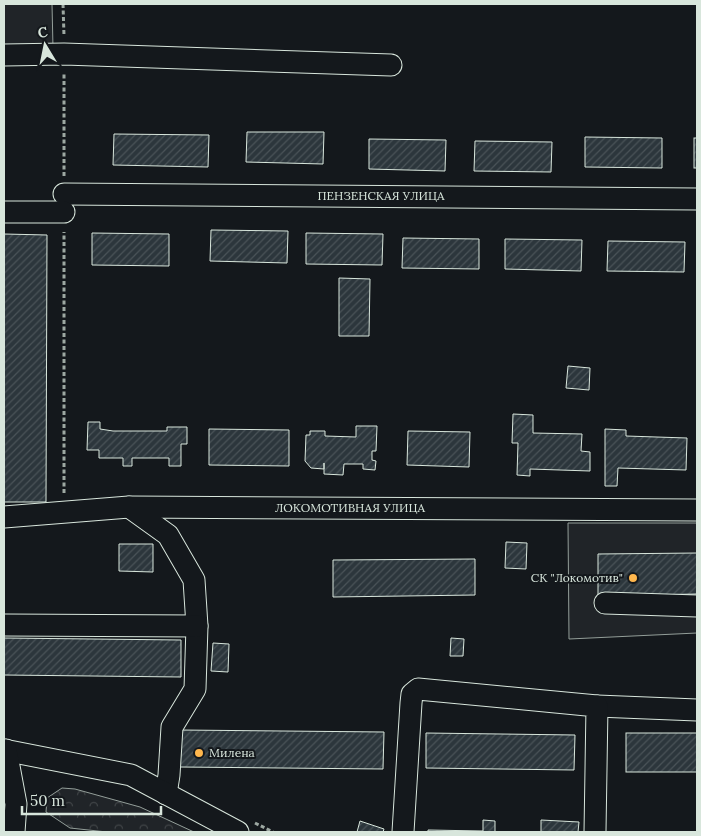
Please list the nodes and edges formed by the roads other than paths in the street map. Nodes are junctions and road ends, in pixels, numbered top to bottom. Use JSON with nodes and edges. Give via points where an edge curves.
{"nodes":[{"id":1,"x":4,"y":55,"type":"edge"},
{"id":2,"x":391,"y":65,"type":"dead end"},
{"id":3,"x":697,"y":199,"type":"edge"},
{"id":4,"x":4,"y":212,"type":"edge"},
{"id":5,"x":128,"y":507,"type":"junction"},
{"id":6,"x":697,"y":510,"type":"edge"},
{"id":7,"x":4,"y":517,"type":"edge"},
{"id":8,"x":605,"y":603,"type":"dead end"},
{"id":9,"x":697,"y":606,"type":"edge"},
{"id":10,"x":4,"y":626,"type":"edge"},
{"id":11,"x":197,"y":626,"type":"junction"},
{"id":12,"x":597,"y":706,"type":"junction"},
{"id":13,"x":697,"y":710,"type":"edge"},
{"id":14,"x":5,"y":750,"type":"edge"},
{"id":15,"x":166,"y":794,"type":"junction"},
{"id":16,"x":14,"y":832,"type":"edge"},
{"id":17,"x":238,"y":832,"type":"edge"},
{"id":18,"x":403,"y":832,"type":"edge"},
{"id":19,"x":595,"y":832,"type":"edge"}],
"edges":[{"from":1,"to":2,"type":"street","via":[[64,54]]},
{"from":3,"to":4,"type":"street","name":"ПЕНЗЕНСКАЯ УЛИЦА","via":[[64,203]]},
{"from":5,"to":6,"type":"street","name":"ЛОКОМОТИВНАЯ УЛИЦА"},
{"from":5,"to":7,"type":"street","name":"ЛОКОМОТИВНАЯ УЛИЦА"},
{"from":5,"to":11,"type":"street","via":[[168,535],[194,580]]},
{"from":8,"to":9,"type":"street"},
{"from":10,"to":11,"type":"street"},
{"from":11,"to":15,"type":"street","via":[[195,689],[172,727]]},
{"from":12,"to":13,"type":"street"},
{"from":12,"to":18,"type":"street","via":[[418,689],[412,694],[411,703]]},
{"from":12,"to":19,"type":"street"},
{"from":14,"to":15,"type":"street","via":[[131,775]]},
{"from":14,"to":16,"type":"street","via":[[16,804]]},
{"from":15,"to":17,"type":"street"}]}
